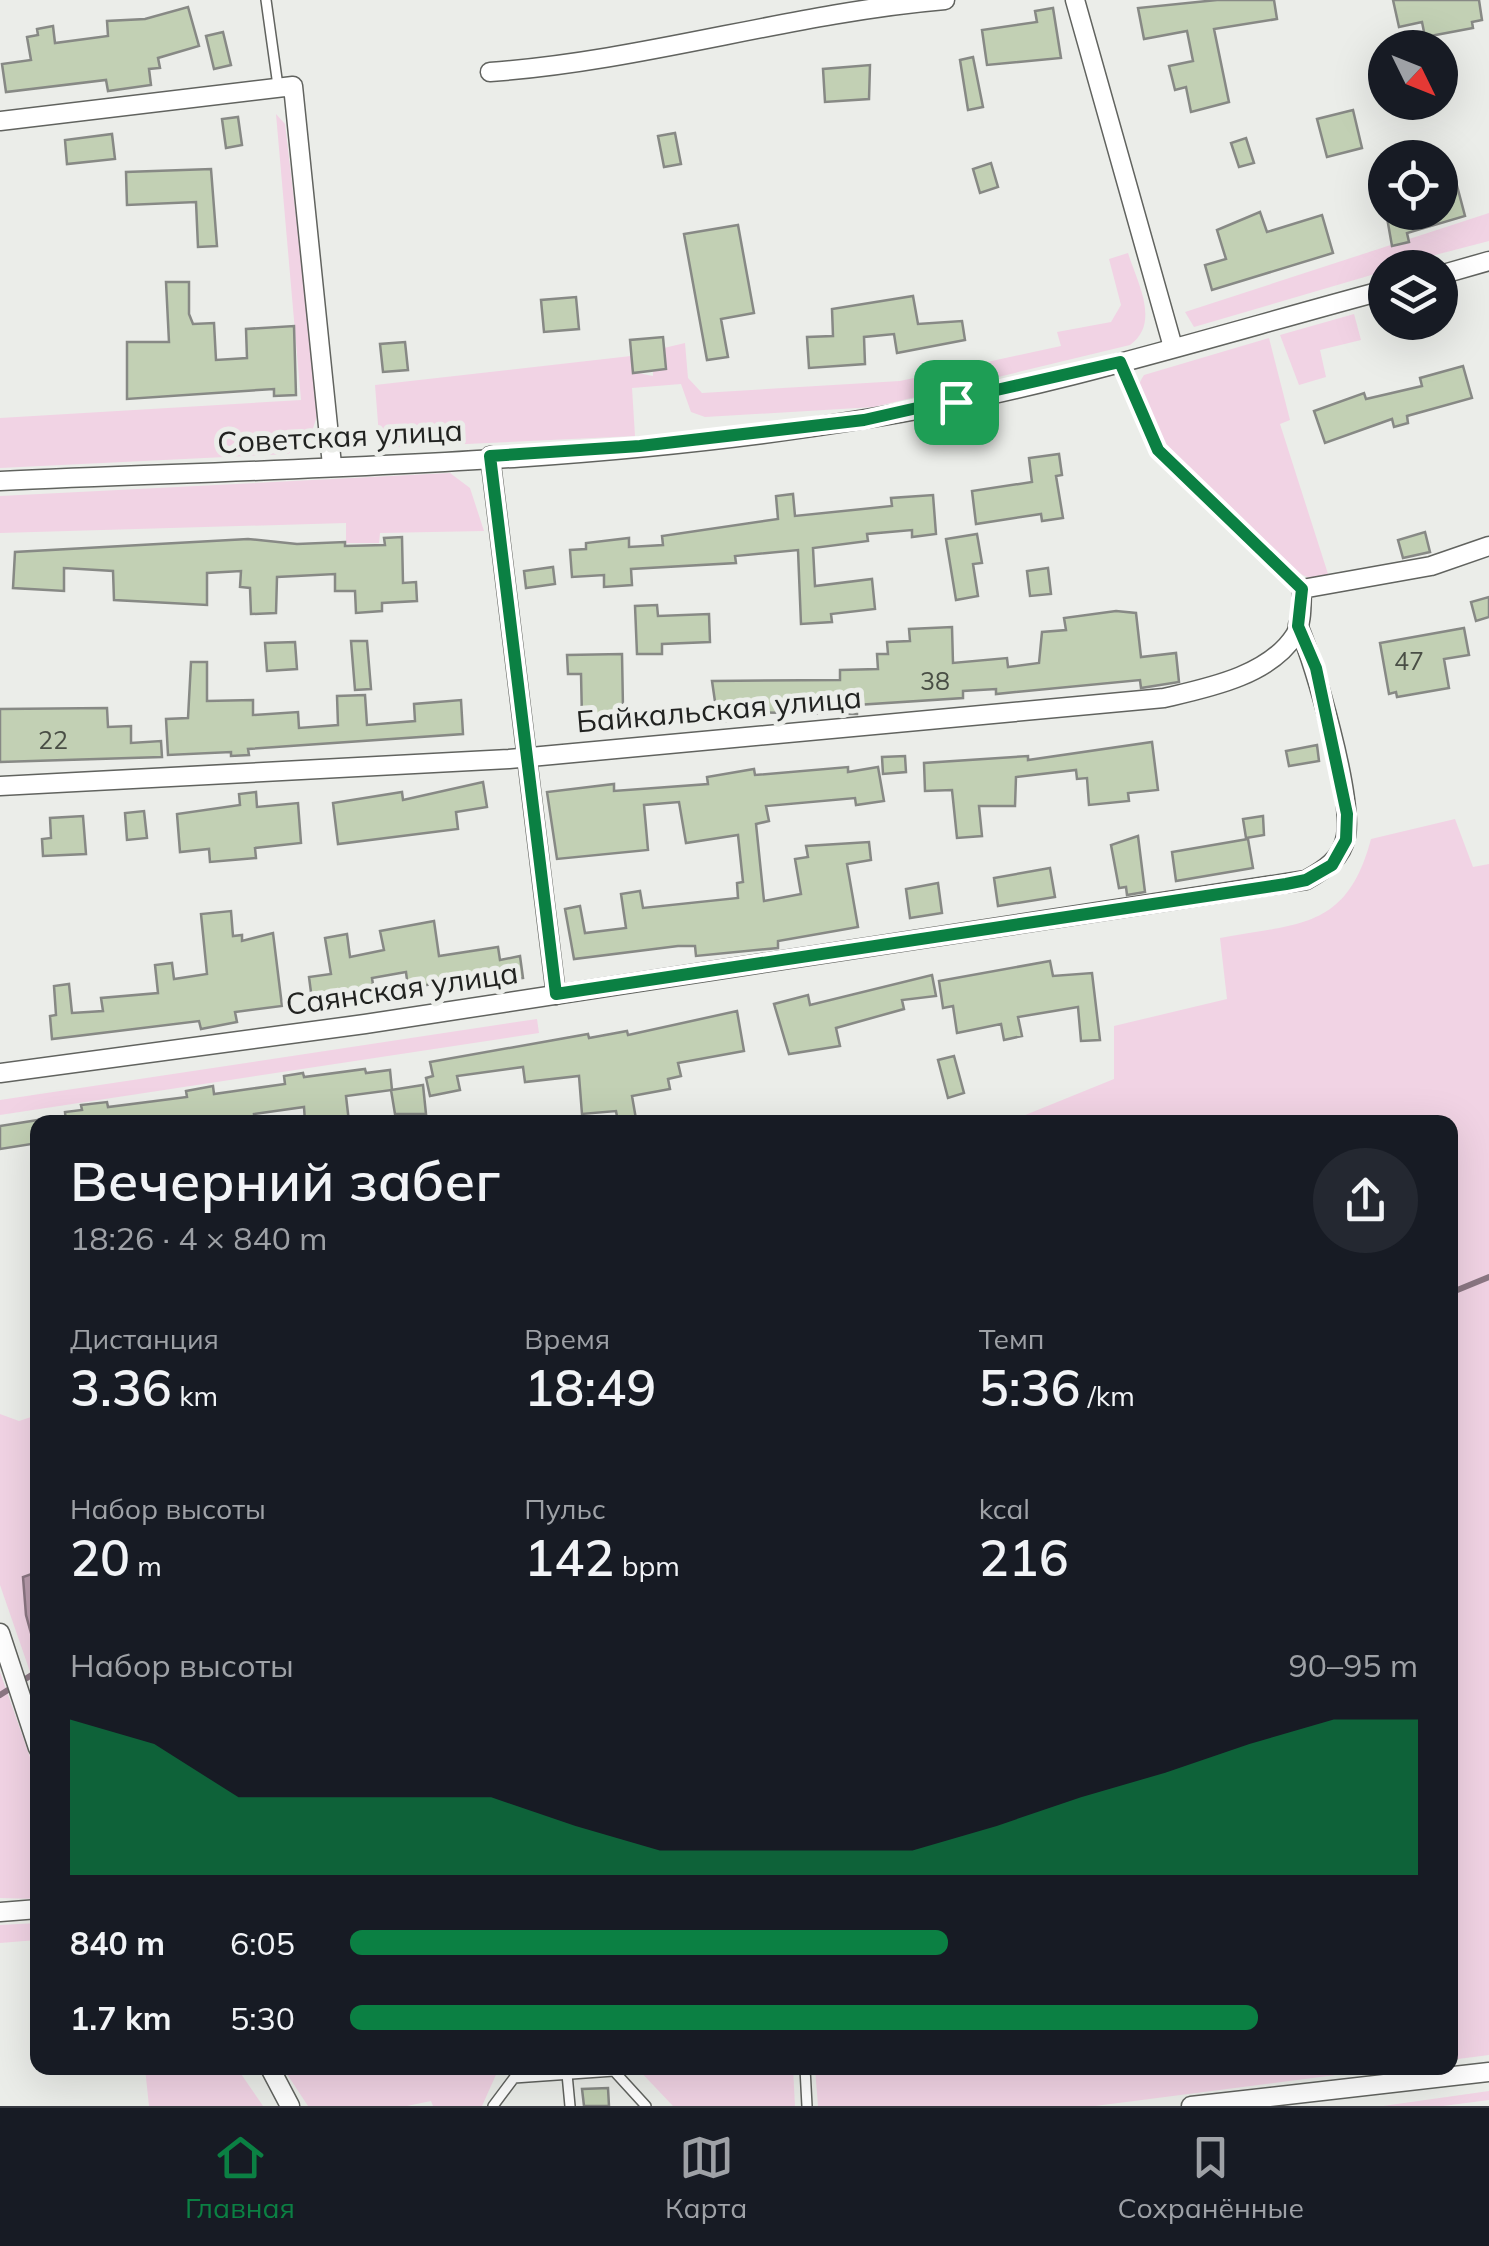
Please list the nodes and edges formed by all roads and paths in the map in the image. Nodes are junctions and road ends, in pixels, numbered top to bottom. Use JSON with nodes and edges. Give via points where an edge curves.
{"nodes":[{"id":1,"x":266,"y":0,"type":"edge"},
{"id":2,"x":945,"y":0,"type":"edge"},
{"id":3,"x":1076,"y":0,"type":"edge"},
{"id":4,"x":866,"y":3,"type":"edge"},
{"id":5,"x":490,"y":72,"type":"dead end"},
{"id":6,"x":286,"y":87,"type":"junction"},
{"id":7,"x":0,"y":121,"type":"edge"},
{"id":8,"x":1489,"y":260,"type":"edge"},
{"id":9,"x":1458,"y":269,"type":"edge"},
{"id":10,"x":1368,"y":295,"type":"edge"},
{"id":11,"x":1174,"y":347,"type":"junction"},
{"id":12,"x":1120,"y":362,"type":"junction"},
{"id":13,"x":490,"y":456,"type":"junction"},
{"id":14,"x":332,"y":465,"type":"junction"},
{"id":15,"x":0,"y":481,"type":"edge"},
{"id":16,"x":1489,"y":546,"type":"edge"},
{"id":17,"x":1302,"y":589,"type":"junction"},
{"id":18,"x":1298,"y":626,"type":"junction"},
{"id":19,"x":526,"y":755,"type":"junction"},
{"id":20,"x":0,"y":786,"type":"edge"},
{"id":21,"x":556,"y":994,"type":"junction"},
{"id":22,"x":0,"y":1073,"type":"edge"},
{"id":23,"x":1,"y":1636,"type":"edge"},
{"id":24,"x":30,"y":1727,"type":"edge"},
{"id":25,"x":30,"y":1910,"type":"edge"},
{"id":26,"x":0,"y":1912,"type":"edge"},
{"id":27,"x":1489,"y":2072,"type":"edge"},
{"id":28,"x":274,"y":2075,"type":"edge"},
{"id":29,"x":554,"y":2075,"type":"edge"},
{"id":30,"x":568,"y":2075,"type":"edge"},
{"id":31,"x":618,"y":2075,"type":"edge"},
{"id":32,"x":805,"y":2075,"type":"edge"},
{"id":33,"x":290,"y":2106,"type":"edge"},
{"id":34,"x":493,"y":2106,"type":"edge"},
{"id":35,"x":570,"y":2106,"type":"edge"},
{"id":36,"x":646,"y":2106,"type":"edge"},
{"id":37,"x":807,"y":2106,"type":"edge"},
{"id":38,"x":1190,"y":2106,"type":"edge"}],
"edges":[{"from":1,"to":6,"type":"lane"},
{"from":2,"to":4,"type":"street"},
{"from":3,"to":11,"type":"street"},
{"from":4,"to":5,"type":"street","via":[[564,66]]},
{"from":6,"to":7,"type":"street"},
{"from":6,"to":14,"type":"street"},
{"from":8,"to":9,"type":"street"},
{"from":10,"to":11,"type":"street","name":"Советская улица"},
{"from":11,"to":12,"type":"street","name":"Советская улица"},
{"from":12,"to":13,"type":"street","name":"Советская улица","via":[[864,420]]},
{"from":12,"to":17,"type":"lane","via":[[1158,450]]},
{"from":13,"to":14,"type":"street","name":"Советская улица"},
{"from":13,"to":19,"type":"street"},
{"from":14,"to":15,"type":"street","name":"Советская улица"},
{"from":16,"to":17,"type":"street","via":[[1431,566]]},
{"from":17,"to":18,"type":"street"},
{"from":18,"to":19,"type":"street","name":"Байкальская улица","via":[[1264,663],[1219,686],[1164,698]]},
{"from":18,"to":21,"type":"street","name":"Саянская улица","via":[[1316,668],[1346,827],[1332,865],[1306,880]]},
{"from":19,"to":20,"type":"street","name":"Байкальская улица"},
{"from":19,"to":21,"type":"street"},
{"from":21,"to":22,"type":"street","name":"Саянская улица"},
{"from":23,"to":24,"type":"street"},
{"from":25,"to":26,"type":"street"},
{"from":27,"to":38,"type":"street"},
{"from":28,"to":33,"type":"street"},
{"from":29,"to":34,"type":"lane","via":[[514,2078]]},
{"from":30,"to":35,"type":"lane"},
{"from":31,"to":36,"type":"lane"},
{"from":32,"to":37,"type":"lane"}]}
